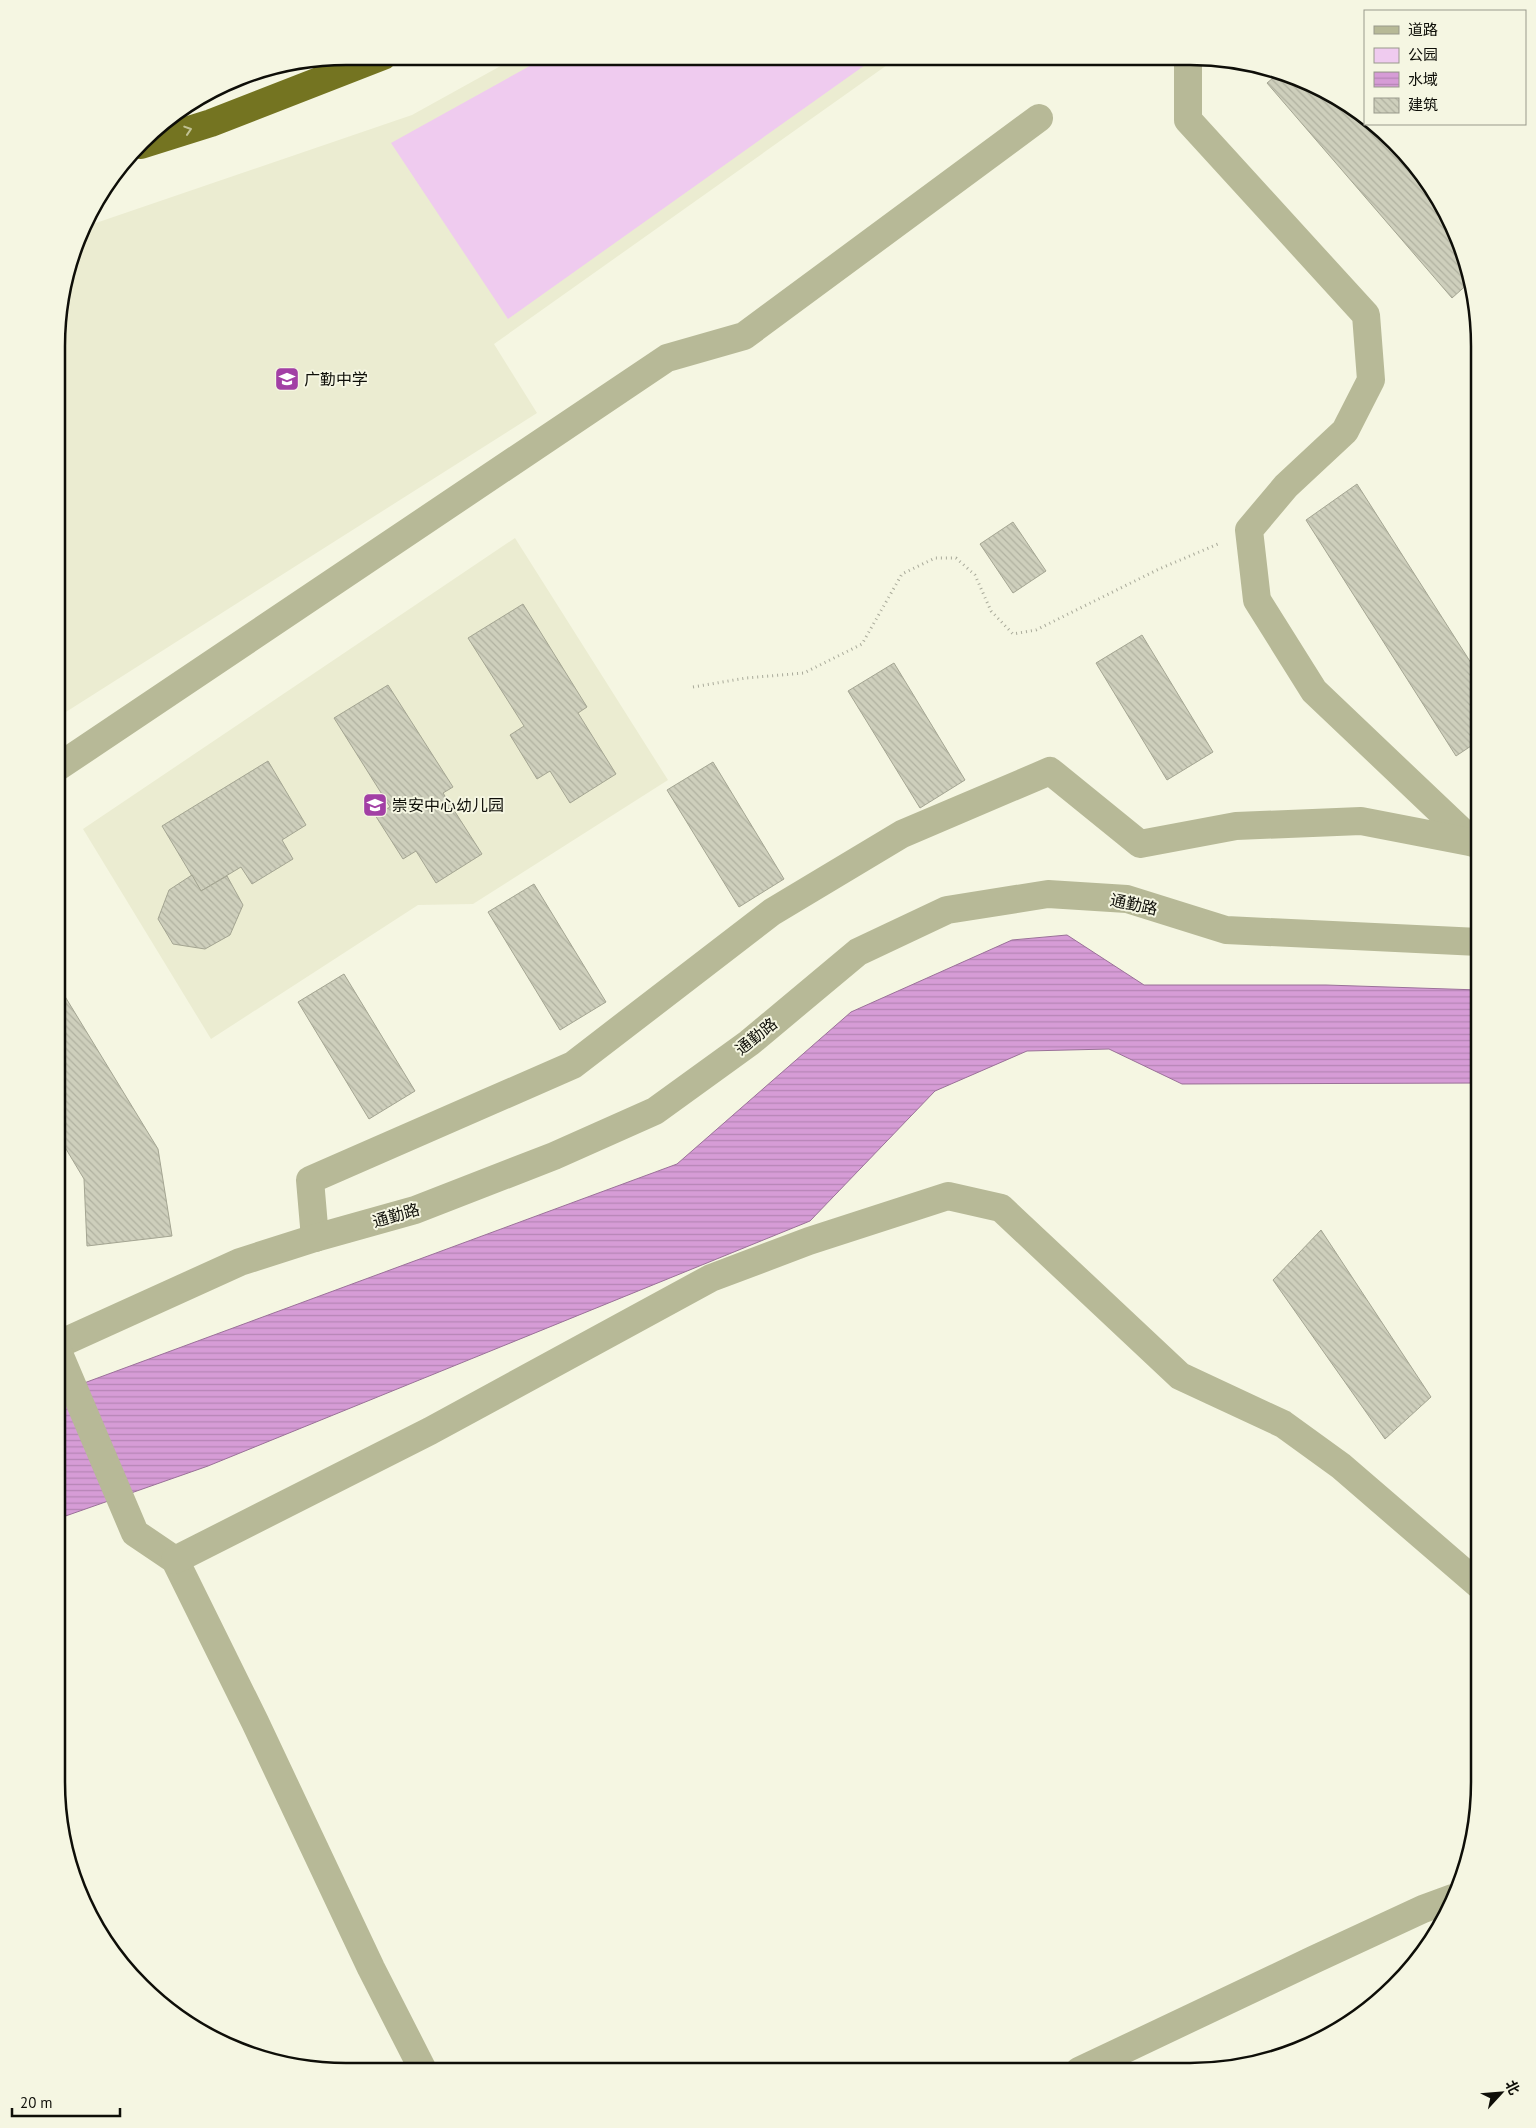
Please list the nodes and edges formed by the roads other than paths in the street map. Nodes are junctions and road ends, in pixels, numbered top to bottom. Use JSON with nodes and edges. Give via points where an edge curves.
{"nodes":[{"id":1,"x":359,"y":65,"type":"edge"},
{"id":2,"x":1188,"y":65,"type":"edge"},
{"id":3,"x":1039,"y":118,"type":"dead end"},
{"id":4,"x":154,"y":141,"type":"edge"},
{"id":5,"x":65,"y":763,"type":"edge"},
{"id":6,"x":1471,"y":837,"type":"edge"},
{"id":7,"x":1471,"y":842,"type":"edge"},
{"id":8,"x":1471,"y":942,"type":"edge"},
{"id":9,"x":315,"y":1238,"type":"junction"},
{"id":10,"x":65,"y":1343,"type":"edge"},
{"id":11,"x":65,"y":1366,"type":"edge"},
{"id":12,"x":175,"y":1560,"type":"junction"},
{"id":13,"x":1471,"y":1578,"type":"edge"},
{"id":14,"x":1444,"y":1901,"type":"edge"},
{"id":15,"x":419,"y":2063,"type":"edge"},
{"id":16,"x":1096,"y":2063,"type":"edge"}],
"edges":[{"from":4,"to":1,"type":"highway","one_way":true,"via":[[211,123]]},
{"from":2,"to":6,"type":"street","via":[[1188,120],[1366,315],[1371,380],[1345,431],[1286,486],[1249,530],[1257,600],[1314,691]]},
{"from":3,"to":5,"type":"street","via":[[744,336],[668,358]]},
{"from":7,"to":9,"type":"street","via":[[1361,821],[1236,826],[1140,844],[1050,771],[902,834],[772,912],[573,1065],[310,1180]]},
{"from":8,"to":9,"type":"street","name":"通勤路","via":[[1226,930],[1127,900],[1048,894],[947,910],[858,952],[749,1043],[655,1111],[554,1156],[415,1210]]},
{"from":9,"to":10,"type":"street","name":"通勤路","via":[[240,1262]]},
{"from":11,"to":12,"type":"street","via":[[136,1533]]},
{"from":12,"to":13,"type":"street","via":[[430,1431],[711,1278],[809,1241],[948,1196],[1001,1208],[1180,1376],[1283,1424],[1341,1466]]},
{"from":12,"to":15,"type":"street"},
{"from":14,"to":16,"type":"street"}]}
